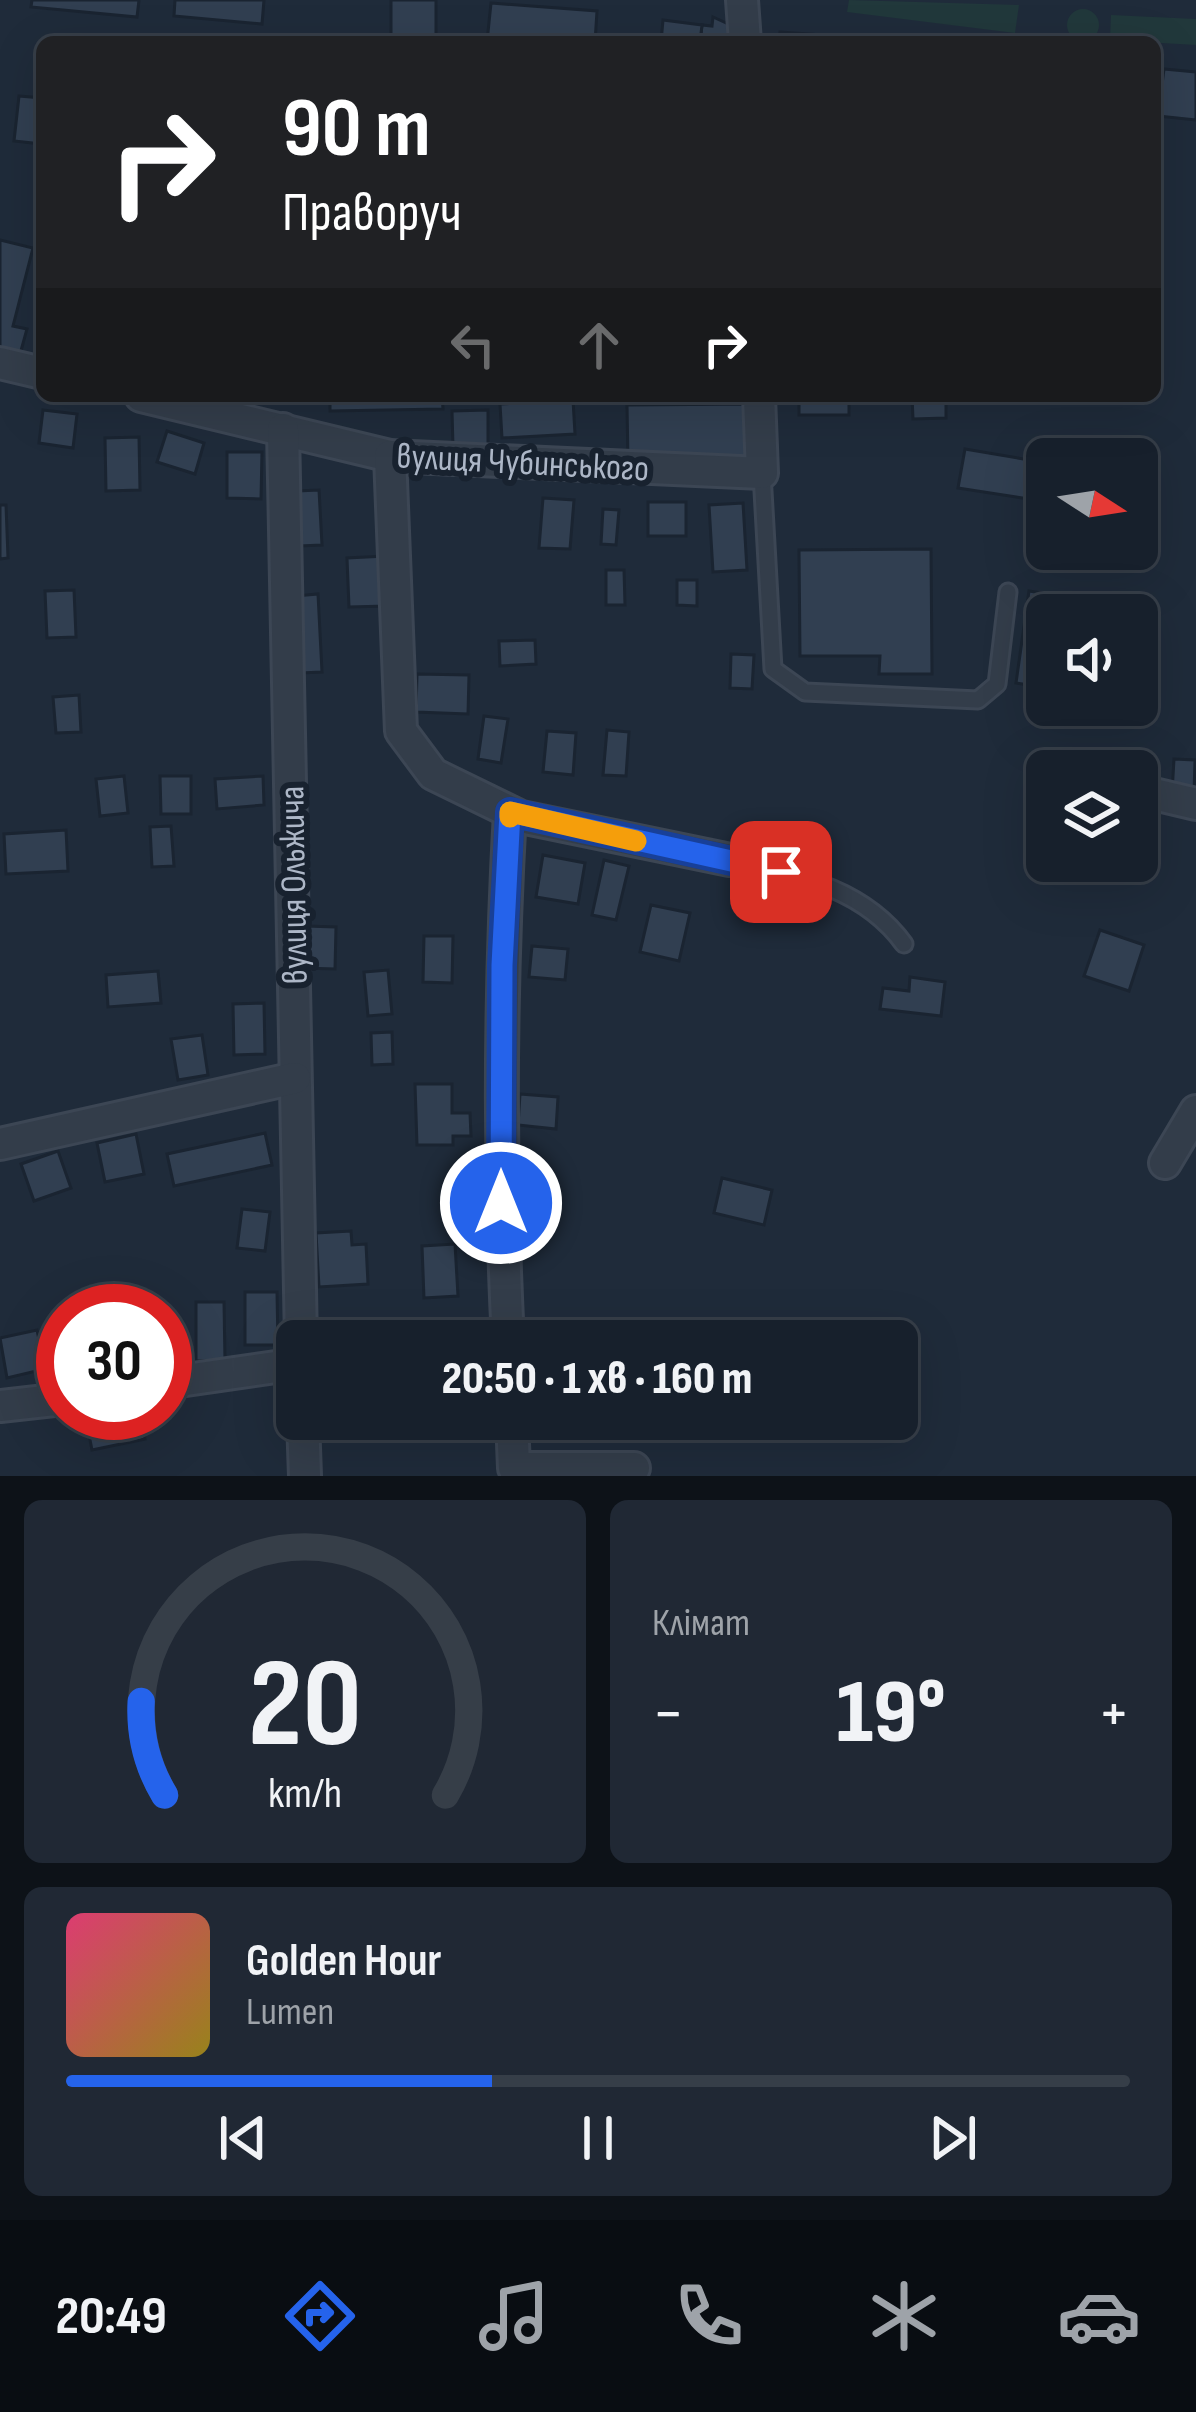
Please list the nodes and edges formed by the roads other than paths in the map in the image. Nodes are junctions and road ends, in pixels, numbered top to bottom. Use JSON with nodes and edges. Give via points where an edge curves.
{"nodes":[{"id":1,"x":742,"y":0,"type":"edge"},
{"id":2,"x":745,"y":36,"type":"edge"},
{"id":3,"x":0,"y":363,"type":"edge"},
{"id":4,"x":36,"y":372,"type":"edge"},
{"id":5,"x":167,"y":402,"type":"edge"},
{"id":6,"x":759,"y":402,"type":"edge"},
{"id":7,"x":284,"y":429,"type":"junction"},
{"id":8,"x":390,"y":456,"type":"junction"},
{"id":9,"x":762,"y":473,"type":"junction"},
{"id":10,"x":1009,"y":592,"type":"dead end"},
{"id":11,"x":1158,"y":795,"type":"edge"},
{"id":12,"x":1196,"y":804,"type":"edge"},
{"id":13,"x":510,"y":812,"type":"junction"},
{"id":14,"x":730,"y":860,"type":"joint"},
{"id":15,"x":904,"y":944,"type":"dead end"},
{"id":16,"x":296,"y":1078,"type":"junction"},
{"id":17,"x":1196,"y":1111,"type":"edge"},
{"id":18,"x":0,"y":1144,"type":"edge"},
{"id":19,"x":1165,"y":1163,"type":"dead end"},
{"id":20,"x":302,"y":1320,"type":"edge"},
{"id":21,"x":507,"y":1320,"type":"edge"},
{"id":22,"x":276,"y":1367,"type":"edge"},
{"id":23,"x":192,"y":1379,"type":"edge"},
{"id":24,"x":36,"y":1402,"type":"edge"},
{"id":25,"x":0,"y":1406,"type":"edge"},
{"id":26,"x":304,"y":1440,"type":"edge"},
{"id":27,"x":513,"y":1440,"type":"edge"},
{"id":28,"x":634,"y":1468,"type":"dead end"},
{"id":29,"x":305,"y":1476,"type":"edge"}],
"edges":[{"from":1,"to":2,"type":"street"},
{"from":3,"to":4,"type":"street"},
{"from":5,"to":7,"type":"street","name":"вулиця Чубинського"},
{"from":6,"to":9,"type":"street"},
{"from":7,"to":8,"type":"street","name":"вулиця Чубинського"},
{"from":7,"to":16,"type":"street","name":"вулиця Ольжича"},
{"from":8,"to":9,"type":"street","name":"вулиця Чубинського"},
{"from":8,"to":13,"type":"street","via":[[400,731],[433,774]]},
{"from":9,"to":10,"type":"lane","via":[[773,669],[805,692],[977,700],[997,684]]},
{"from":11,"to":12,"type":"street"},
{"from":13,"to":14,"type":"street"},
{"from":13,"to":21,"type":"street","via":[[502,965]]},
{"from":14,"to":15,"type":"lane","via":[[826,883],[887,920]]},
{"from":16,"to":18,"type":"street"},
{"from":16,"to":20,"type":"street","name":"вулиця Ольжича"},
{"from":17,"to":19,"type":"street"},
{"from":22,"to":23,"type":"street"},
{"from":24,"to":25,"type":"street"},
{"from":26,"to":29,"type":"street"},
{"from":27,"to":28,"type":"street","via":[[514,1468]]}]}
